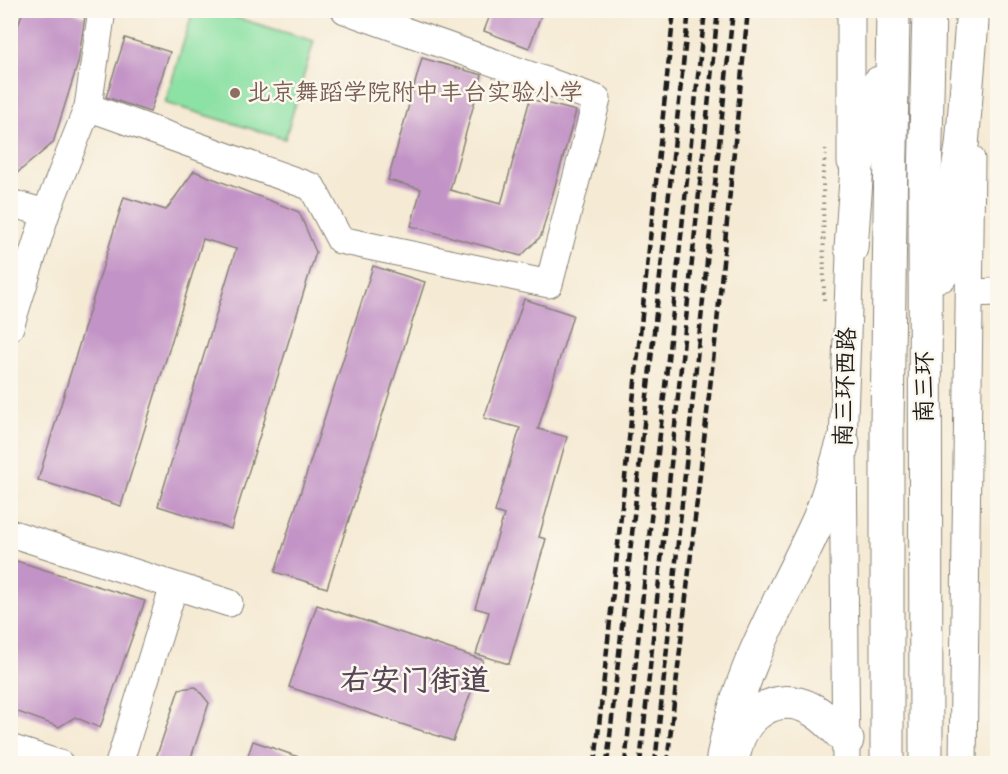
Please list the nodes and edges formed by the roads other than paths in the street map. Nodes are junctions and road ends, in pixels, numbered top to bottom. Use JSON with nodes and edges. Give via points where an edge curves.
{"nodes":[{"id":1,"x":102,"y":10,"type":"edge"},
{"id":2,"x":345,"y":10,"type":"edge"},
{"id":3,"x":851,"y":10,"type":"edge"},
{"id":4,"x":891,"y":10,"type":"edge"},
{"id":5,"x":929,"y":10,"type":"edge"},
{"id":6,"x":972,"y":16,"type":"edge"},
{"id":7,"x":88,"y":106,"type":"junction"},
{"id":8,"x":10,"y":203,"type":"edge"},
{"id":9,"x":46,"y":213,"type":"junction"},
{"id":10,"x":851,"y":248,"type":"junction"},
{"id":11,"x":998,"y":292,"type":"edge"},
{"id":12,"x":970,"y":293,"type":"junction"},
{"id":13,"x":10,"y":327,"type":"edge"},
{"id":14,"x":926,"y":420,"type":"junction"},
{"id":15,"x":843,"y":443,"type":"junction"},
{"id":16,"x":10,"y":533,"type":"edge"},
{"id":17,"x":174,"y":586,"type":"junction"},
{"id":18,"x":229,"y":603,"type":"dead end"},
{"id":19,"x":926,"y":633,"type":"junction"},
{"id":20,"x":10,"y":748,"type":"edge"},
{"id":21,"x":847,"y":752,"type":"edge"},
{"id":22,"x":60,"y":764,"type":"edge"},
{"id":23,"x":119,"y":764,"type":"edge"},
{"id":24,"x":722,"y":764,"type":"edge"},
{"id":25,"x":733,"y":764,"type":"edge"},
{"id":26,"x":887,"y":764,"type":"edge"},
{"id":27,"x":927,"y":764,"type":"edge"},
{"id":28,"x":945,"y":764,"type":"edge"},
{"id":29,"x":963,"y":764,"type":"edge"}],
"edges":[{"from":1,"to":7,"type":"street"},
{"from":2,"to":7,"type":"street","via":[[597,99],[549,284],[340,240],[312,187]]},
{"from":3,"to":10,"type":"street","name":"南三环西路"},
{"from":4,"to":10,"type":"main road","via":[[878,87],[858,167]]},
{"from":4,"to":26,"type":"main road","name":"南三环"},
{"from":5,"to":14,"type":"main road","name":"南三环"},
{"from":6,"to":12,"type":"street"},
{"from":6,"to":14,"type":"main road","via":[[962,146],[936,311]]},
{"from":7,"to":9,"type":"street"},
{"from":8,"to":9,"type":"street"},
{"from":9,"to":13,"type":"street"},
{"from":10,"to":15,"type":"street","name":"南三环西路"},
{"from":11,"to":12,"type":"street"},
{"from":12,"to":29,"type":"street"},
{"from":14,"to":19,"type":"main road","name":"南三环"},
{"from":15,"to":21,"type":"street","name":"南三环西路"},
{"from":15,"to":24,"type":"main road","via":[[819,518],[745,673],[728,724]]},
{"from":16,"to":17,"type":"street"},
{"from":17,"to":18,"type":"street"},
{"from":17,"to":23,"type":"street"},
{"from":19,"to":27,"type":"main road","name":"南三环"},
{"from":19,"to":28,"type":"main road"},
{"from":20,"to":22,"type":"street"},
{"from":21,"to":25,"type":"main road","via":[[811,709],[792,702],[762,708],[748,719],[736,744]]}]}
